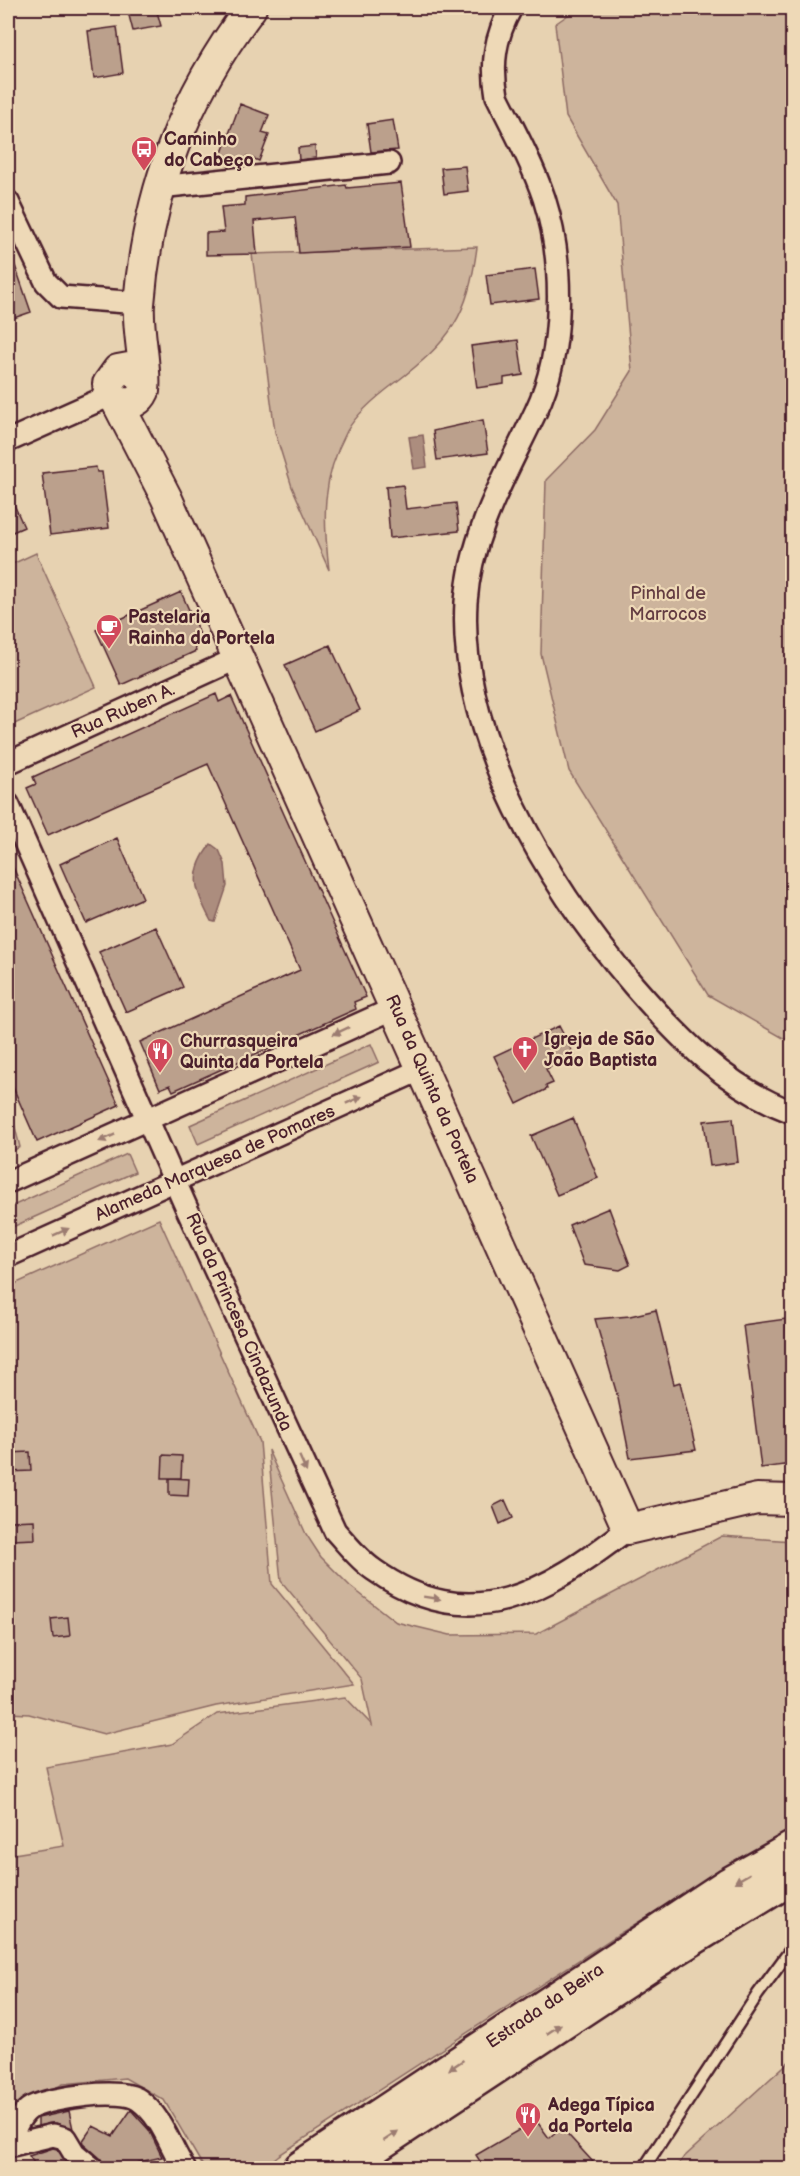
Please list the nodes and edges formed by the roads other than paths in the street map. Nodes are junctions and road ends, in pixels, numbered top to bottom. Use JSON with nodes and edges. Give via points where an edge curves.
{"nodes":[{"id":1,"x":251,"y":8,"type":"edge"},
{"id":2,"x":511,"y":8,"type":"edge"},
{"id":3,"x":389,"y":163,"type":"dead end"},
{"id":4,"x":159,"y":187,"type":"junction"},
{"id":5,"x":8,"y":202,"type":"edge"},
{"id":6,"x":139,"y":309,"type":"junction"},
{"id":7,"x":127,"y":387,"type":"junction"},
{"id":8,"x":8,"y":441,"type":"edge"},
{"id":9,"x":238,"y":658,"type":"junction"},
{"id":10,"x":8,"y":763,"type":"edge"},
{"id":11,"x":8,"y":804,"type":"edge"},
{"id":12,"x":395,"y":1008,"type":"junction"},
{"id":13,"x":422,"y":1069,"type":"junction"},
{"id":14,"x":792,"y":1112,"type":"edge"},
{"id":15,"x":148,"y":1119,"type":"junction"},
{"id":16,"x":176,"y":1180,"type":"junction"},
{"id":17,"x":8,"y":1182,"type":"edge"},
{"id":18,"x":8,"y":1256,"type":"edge"},
{"id":19,"x":792,"y":1500,"type":"edge"},
{"id":20,"x":628,"y":1529,"type":"junction"},
{"id":21,"x":792,"y":1849,"type":"edge"},
{"id":22,"x":792,"y":1876,"type":"edge"},
{"id":23,"x":792,"y":1948,"type":"edge"},
{"id":24,"x":8,"y":2146,"type":"edge"},
{"id":25,"x":178,"y":2165,"type":"edge"},
{"id":26,"x":92,"y":2169,"type":"edge"},
{"id":27,"x":301,"y":2169,"type":"edge"},
{"id":28,"x":342,"y":2169,"type":"edge"},
{"id":29,"x":644,"y":2169,"type":"edge"}],
"edges":[{"from":1,"to":4,"type":"street","via":[[227,40],[195,96],[169,152]]},
{"from":2,"to":14,"type":"street","via":[[495,45],[497,96],[544,198],[558,266],[558,309],[554,348],[538,407],[498,487],[471,567],[466,645],[480,719],[494,760],[539,853],[604,951],[663,1020],[708,1063],[741,1088]]},
{"from":3,"to":4,"type":"street"},
{"from":4,"to":6,"type":"street"},
{"from":5,"to":6,"type":"street","via":[[46,282],[61,297]]},
{"from":6,"to":7,"type":"street"},
{"from":7,"to":8,"type":"street"},
{"from":7,"to":9,"type":"street","name":"Rua da Quinta da Portela","via":[[166,497]]},
{"from":9,"to":10,"type":"street","name":"Rua Ruben A."},
{"from":9,"to":12,"type":"street","name":"Rua da Quinta da Portela"},
{"from":11,"to":15,"type":"street","name":"Rua da Princesa Cindazunda"},
{"from":12,"to":13,"type":"street","name":"Rua da Quinta da Portela"},
{"from":12,"to":15,"type":"street","one_way":true},
{"from":16,"to":13,"type":"street","name":"Alameda Marquesa de Pomares","one_way":true},
{"from":13,"to":20,"type":"street","name":"Rua da Quinta da Portela"},
{"from":15,"to":16,"type":"street","name":"Rua da Princesa Cindazunda"},
{"from":15,"to":17,"type":"street","one_way":true},
{"from":18,"to":16,"type":"street","name":"Alameda Marquesa de Pomares","one_way":true},
{"from":16,"to":20,"type":"street","name":"Rua da Princesa Cindazunda","one_way":true,"via":[[335,1532],[372,1569],[419,1597],[473,1605],[527,1594],[580,1566]]},
{"from":19,"to":20,"type":"street","via":[[757,1499]]},
{"from":21,"to":27,"type":"main road","name":"Estrada da Beira","one_way":true,"via":[[710,1897]]},
{"from":28,"to":22,"type":"main road","name":"Estrada da Beira","one_way":true,"via":[[654,1962]]},
{"from":23,"to":29,"type":"lane"},
{"from":24,"to":25,"type":"street","via":[[18,2122],[30,2108],[95,2092],[138,2099],[164,2126]]},
{"from":24,"to":26,"type":"street","via":[[53,2135],[65,2138],[74,2153]]}]}
